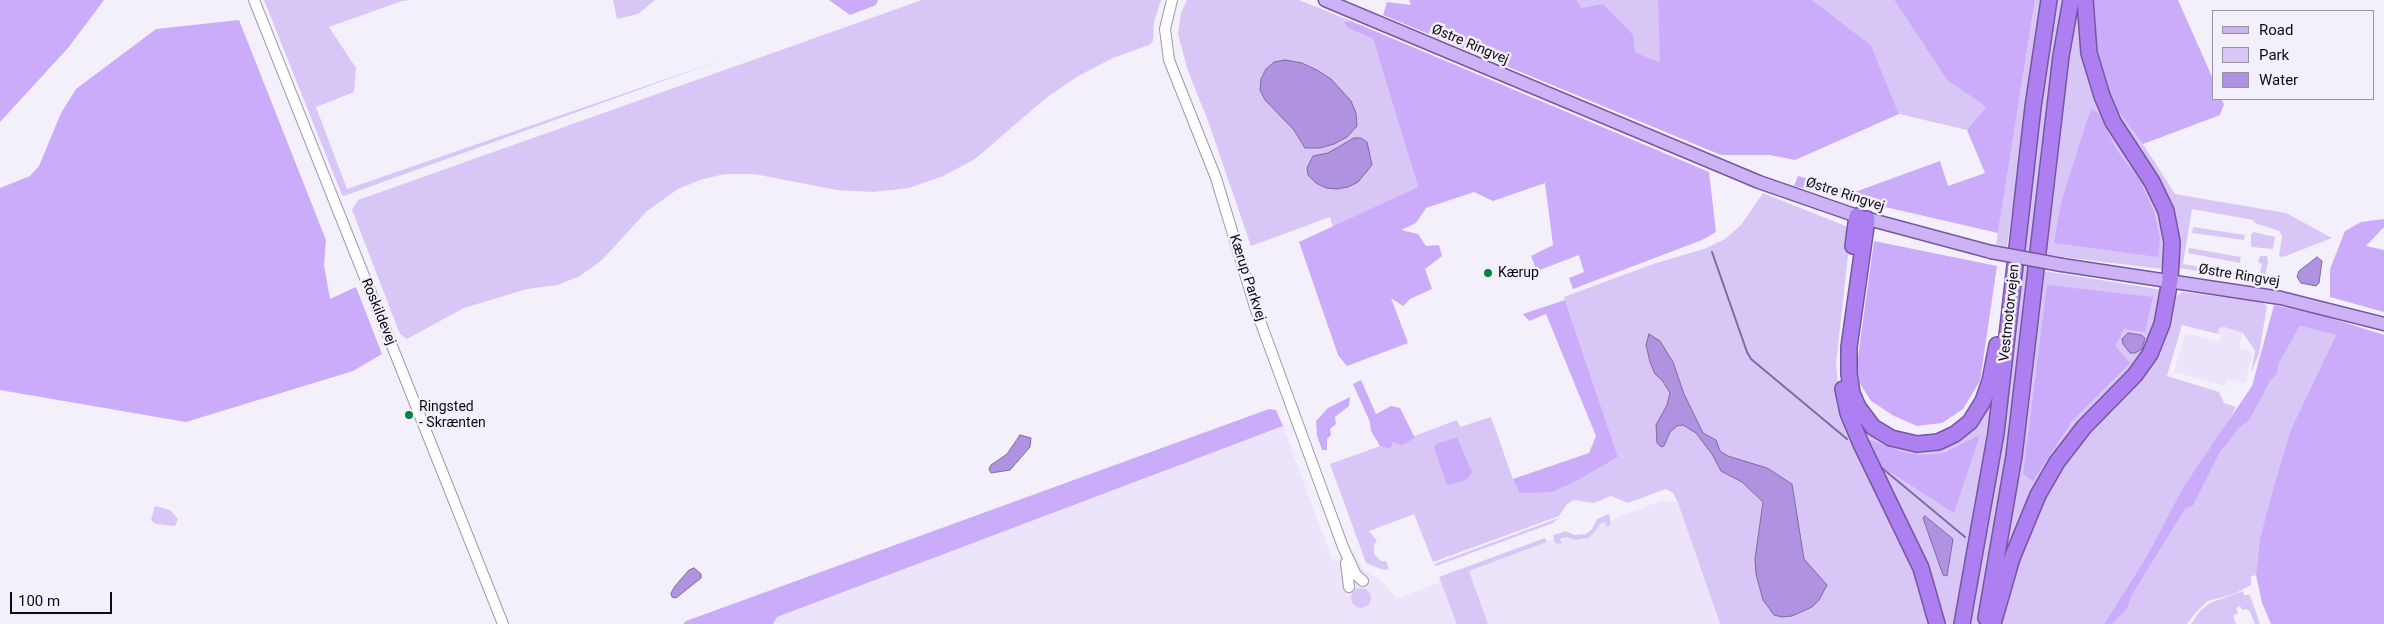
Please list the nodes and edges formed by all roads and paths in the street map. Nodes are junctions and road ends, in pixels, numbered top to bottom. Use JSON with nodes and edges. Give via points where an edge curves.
{"nodes":[{"id":1,"x":254,"y":0,"type":"edge"},
{"id":2,"x":1324,"y":0,"type":"edge"},
{"id":3,"x":2049,"y":0,"type":"edge"},
{"id":4,"x":2071,"y":0,"type":"edge"},
{"id":5,"x":2085,"y":0,"type":"edge"},
{"id":6,"x":1172,"y":2,"type":"edge"},
{"id":7,"x":2026,"y":170,"type":"junction"},
{"id":8,"x":1862,"y":217,"type":"junction"},
{"id":9,"x":2170,"y":280,"type":"junction"},
{"id":10,"x":2384,"y":324,"type":"edge"},
{"id":11,"x":1343,"y":547,"type":"junction"},
{"id":12,"x":1363,"y":581,"type":"dead end"},
{"id":13,"x":1349,"y":586,"type":"dead end"},
{"id":14,"x":503,"y":624,"type":"edge"},
{"id":15,"x":1937,"y":624,"type":"edge"},
{"id":16,"x":1962,"y":624,"type":"edge"},
{"id":17,"x":1984,"y":624,"type":"edge"},
{"id":18,"x":1993,"y":624,"type":"edge"}],
"edges":[{"from":1,"to":14,"type":"street","name":"Roskildevej"},
{"from":2,"to":8,"type":"main road","name":"Østre Ringvej","via":[[1759,182]]},
{"from":3,"to":7,"type":"highway","name":"Vestmotorvejen"},
{"from":4,"to":17,"type":"highway","name":"Vestmotorvejen","via":[[2061,56],[2014,456]]},
{"from":5,"to":9,"type":"highway","via":[[2088,47],[2102,96],[2120,136],[2152,182],[2166,211],[2172,242]]},
{"from":6,"to":11,"type":"street","name":"Kærup Parkvej","via":[[1165,29],[1170,60],[1216,178],[1255,307]]},
{"from":7,"to":8,"type":"highway","via":[[1987,393],[1970,422],[1938,442],[1903,443],[1882,433],[1866,419],[1852,393],[1849,347]]},
{"from":7,"to":16,"type":"highway","name":"Vestmotorvejen","via":[[1996,432]]},
{"from":8,"to":9,"type":"main road","name":"Østre Ringvej","bridge":true,"via":[[1991,252]]},
{"from":8,"to":15,"type":"highway","via":[[1841,358],[1844,397],[1861,444],[1920,568]]},
{"from":9,"to":10,"type":"main road","name":"Østre Ringvej","via":[[2281,298]]},
{"from":9,"to":18,"type":"highway","via":[[2162,324],[2150,354],[2135,375],[2084,427],[2057,462],[2038,495],[2012,558]]},
{"from":11,"to":12,"type":"street","name":"Kærup Parkvej","via":[[1356,575]]},
{"from":11,"to":13,"type":"street","name":"Kærup Parkvej"}]}
